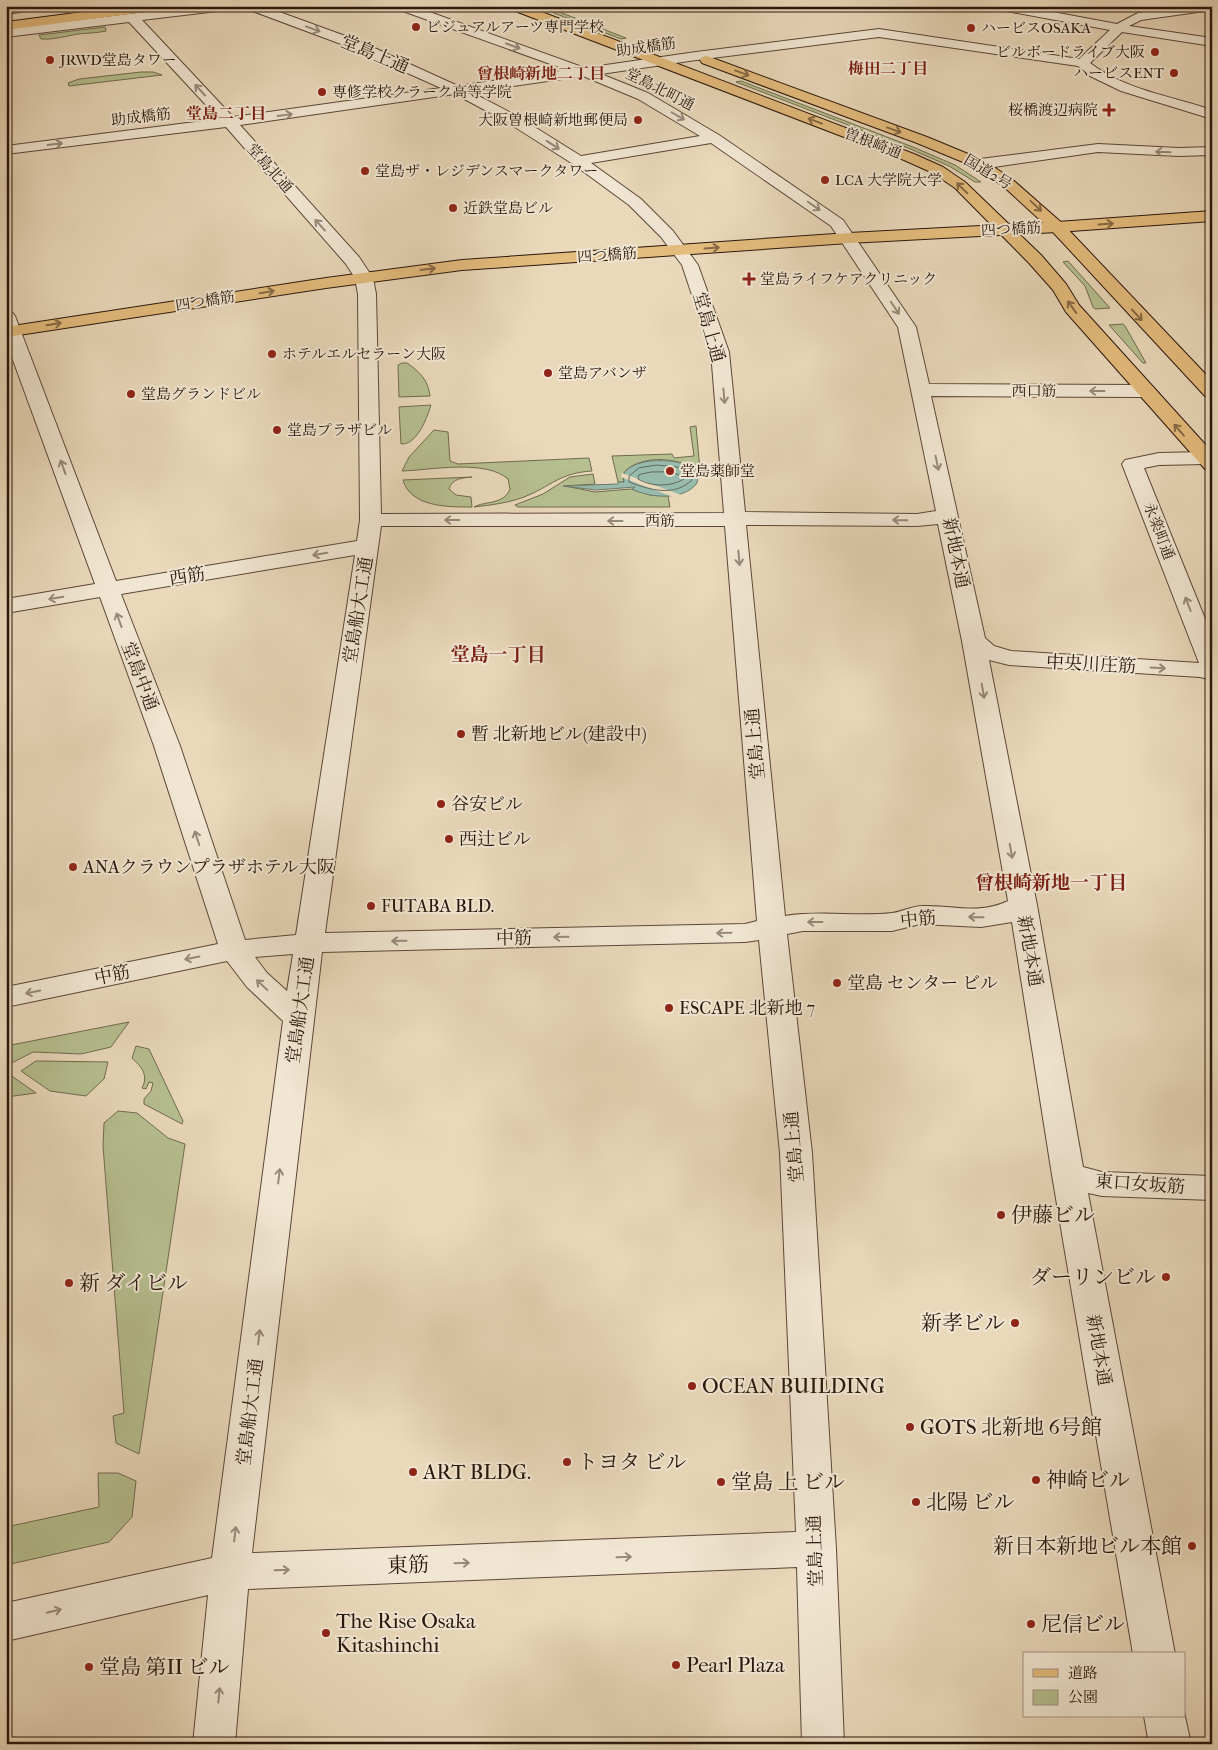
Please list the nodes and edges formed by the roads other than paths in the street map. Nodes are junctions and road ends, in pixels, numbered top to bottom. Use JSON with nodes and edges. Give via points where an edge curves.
{"nodes":[{"id":1,"x":35,"y":6,"type":"edge"},
{"id":2,"x":78,"y":6,"type":"edge"},
{"id":3,"x":100,"y":6,"type":"edge"},
{"id":4,"x":160,"y":6,"type":"edge"},
{"id":5,"x":226,"y":6,"type":"edge"},
{"id":6,"x":251,"y":6,"type":"edge"},
{"id":7,"x":401,"y":6,"type":"edge"},
{"id":8,"x":514,"y":6,"type":"edge"},
{"id":9,"x":1001,"y":6,"type":"edge"},
{"id":10,"x":1035,"y":6,"type":"edge"},
{"id":11,"x":1212,"y":6,"type":"edge"},
{"id":12,"x":6,"y":10,"type":"edge"},
{"id":13,"x":6,"y":17,"type":"edge"},
{"id":14,"x":133,"y":18,"type":"junction"},
{"id":15,"x":1122,"y":25,"type":"junction"},
{"id":16,"x":6,"y":26,"type":"edge"},
{"id":17,"x":6,"y":33,"type":"edge"},
{"id":18,"x":1212,"y":35,"type":"edge"},
{"id":19,"x":1212,"y":42,"type":"edge"},
{"id":20,"x":666,"y":46,"type":"dead end"},
{"id":21,"x":696,"y":56,"type":"junction"},
{"id":22,"x":658,"y":62,"type":"junction"},
{"id":23,"x":1082,"y":63,"type":"junction"},
{"id":24,"x":585,"y":72,"type":"junction"},
{"id":25,"x":457,"y":90,"type":"junction"},
{"id":26,"x":1212,"y":115,"type":"edge"},
{"id":27,"x":230,"y":122,"type":"junction"},
{"id":28,"x":714,"y":138,"type":"junction"},
{"id":29,"x":6,"y":150,"type":"edge"},
{"id":30,"x":1212,"y":151,"type":"edge"},
{"id":31,"x":578,"y":161,"type":"junction"},
{"id":32,"x":980,"y":164,"type":"junction"},
{"id":33,"x":1212,"y":216,"type":"edge"},
{"id":34,"x":1057,"y":227,"type":"junction"},
{"id":35,"x":1003,"y":230,"type":"junction"},
{"id":36,"x":849,"y":238,"type":"junction"},
{"id":37,"x":679,"y":250,"type":"junction"},
{"id":38,"x":364,"y":278,"type":"junction"},
{"id":39,"x":8,"y":326,"type":"edge"},
{"id":40,"x":922,"y":390,"type":"junction"},
{"id":41,"x":1146,"y":391,"type":"junction"},
{"id":42,"x":1212,"y":392,"type":"edge"},
{"id":43,"x":1209,"y":461,"type":"edge"},
{"id":44,"x":948,"y":516,"type":"junction"},
{"id":45,"x":735,"y":518,"type":"junction"},
{"id":46,"x":369,"y":533,"type":"junction"},
{"id":47,"x":107,"y":589,"type":"junction"},
{"id":48,"x":6,"y":606,"type":"edge"},
{"id":49,"x":974,"y":641,"type":"junction"},
{"id":50,"x":1212,"y":666,"type":"edge"},
{"id":51,"x":1212,"y":673,"type":"edge"},
{"id":52,"x":1023,"y":905,"type":"junction"},
{"id":53,"x":772,"y":928,"type":"junction"},
{"id":54,"x":309,"y":943,"type":"junction"},
{"id":55,"x":234,"y":950,"type":"junction"},
{"id":56,"x":6,"y":997,"type":"edge"},
{"id":57,"x":298,"y":1018,"type":"junction"},
{"id":58,"x":1068,"y":1175,"type":"junction"},
{"id":59,"x":1212,"y":1188,"type":"edge"},
{"id":60,"x":816,"y":1549,"type":"junction"},
{"id":61,"x":230,"y":1572,"type":"junction"},
{"id":62,"x":6,"y":1622,"type":"edge"},
{"id":63,"x":1154,"y":1652,"type":"edge"},
{"id":64,"x":1165,"y":1718,"type":"edge"},
{"id":65,"x":214,"y":1744,"type":"edge"},
{"id":66,"x":823,"y":1744,"type":"edge"},
{"id":67,"x":1170,"y":1744,"type":"edge"}],
"edges":[{"from":1,"to":12,"type":"street"},
{"from":2,"to":13,"type":"main road"},
{"from":3,"to":13,"type":"main road"},
{"from":4,"to":16,"type":"main road"},
{"from":5,"to":14,"type":"street"},
{"from":6,"to":25,"type":"street","name":"堂島上通","one_way":true,"via":[[354,44]]},
{"from":7,"to":24,"type":"street","name":"堂島北町通","one_way":true},
{"from":8,"to":22,"type":"main road","name":"曽根崎通"},
{"from":9,"to":15,"type":"street"},
{"from":10,"to":15,"type":"street"},
{"from":11,"to":15,"type":"street","via":[[1138,17]]},
{"from":14,"to":17,"type":"street"},
{"from":27,"to":14,"type":"street","name":"堂島北通","one_way":true},
{"from":15,"to":18,"type":"street"},
{"from":15,"to":19,"type":"street"},
{"from":15,"to":23,"type":"street"},
{"from":20,"to":21,"type":"main road"},
{"from":21,"to":22,"type":"street","name":"助成橋筋"},
{"from":21,"to":23,"type":"street","name":"助成橋筋","via":[[879,33]]},
{"from":21,"to":32,"type":"main road","name":"国道2号","one_way":true},
{"from":22,"to":24,"type":"street","name":"助成橋筋"},
{"from":35,"to":22,"type":"main road","name":"曽根崎通","one_way":true,"via":[[960,185],[938,170],[909,156]]},
{"from":23,"to":26,"type":"street","via":[[1116,83]]},
{"from":24,"to":25,"type":"street","name":"助成橋筋"},
{"from":24,"to":28,"type":"street","name":"堂島北町通","one_way":true,"via":[[643,96]]},
{"from":27,"to":25,"type":"street","name":"助成橋筋","one_way":true},
{"from":25,"to":31,"type":"street","name":"堂島上通","one_way":true,"via":[[512,119]]},
{"from":29,"to":27,"type":"street","name":"助成橋筋","one_way":true},
{"from":38,"to":27,"type":"street","name":"堂島北通","one_way":true,"via":[[353,261]]},
{"from":28,"to":31,"type":"street"},
{"from":28,"to":36,"type":"street","name":"堂島北町通","one_way":true,"via":[[837,223]]},
{"from":30,"to":32,"type":"street","one_way":true,"via":[[1098,148]]},
{"from":31,"to":37,"type":"street","name":"堂島上通","via":[[635,202]]},
{"from":32,"to":34,"type":"main road","name":"国道2号","one_way":true,"via":[[1008,183]]},
{"from":34,"to":33,"type":"main road","name":"四つ橋筋","one_way":true},
{"from":34,"to":35,"type":"main road","name":"四つ橋筋"},
{"from":34,"to":42,"type":"main road","name":"国道2号","one_way":true},
{"from":35,"to":36,"type":"main road","name":"四つ橋筋"},
{"from":41,"to":35,"type":"main road","name":"曽根崎通","one_way":true,"via":[[1072,308],[1035,259]]},
{"from":37,"to":36,"type":"main road","name":"四つ橋筋","one_way":true},
{"from":36,"to":40,"type":"street","name":"新地本通","one_way":true,"via":[[907,327]]},
{"from":38,"to":37,"type":"main road","name":"四つ橋筋","one_way":true,"via":[[462,265]]},
{"from":37,"to":45,"type":"street","name":"堂島上通","one_way":true,"via":[[690,265],[720,352]]},
{"from":39,"to":38,"type":"main road","name":"四つ橋筋","one_way":true},
{"from":38,"to":46,"type":"street","name":"堂島船大工通","via":[[367,294]]},
{"from":47,"to":39,"type":"street","name":"堂島中通","one_way":true},
{"from":41,"to":40,"type":"street","name":"西口筋","one_way":true},
{"from":40,"to":44,"type":"street","name":"新地本通","one_way":true},
{"from":43,"to":41,"type":"main road","name":"曽根崎通","one_way":true},
{"from":50,"to":43,"type":"street","name":"永楽町通","one_way":true,"via":[[1132,464],[1159,459]]},
{"from":44,"to":45,"type":"street","name":"西筋","one_way":true,"via":[[917,520]]},
{"from":44,"to":49,"type":"street","name":"新地本通"},
{"from":45,"to":46,"type":"street","name":"西筋","one_way":true},
{"from":45,"to":53,"type":"street","name":"堂島上通","one_way":true},
{"from":46,"to":47,"type":"street","name":"西筋","one_way":true},
{"from":46,"to":54,"type":"street","name":"堂島船大工通"},
{"from":47,"to":48,"type":"street","name":"西筋","one_way":true},
{"from":55,"to":47,"type":"street","name":"堂島中通","one_way":true,"via":[[167,746]]},
{"from":49,"to":51,"type":"street","name":"中央川庄筋","one_way":true,"via":[[986,651],[1009,658]]},
{"from":49,"to":52,"type":"street","name":"新地本通","one_way":true},
{"from":52,"to":53,"type":"street","name":"中筋","one_way":true,"via":[[1000,916],[982,918],[920,915],[892,922],[803,922]]},
{"from":52,"to":58,"type":"street","name":"新地本通"},
{"from":53,"to":54,"type":"street","name":"中筋","one_way":true,"via":[[745,933]]},
{"from":53,"to":60,"type":"street","name":"堂島上通","via":[[796,1153]]},
{"from":54,"to":55,"type":"street","name":"中筋"},
{"from":54,"to":57,"type":"street","name":"堂島船大工通"},
{"from":55,"to":56,"type":"street","name":"中筋","one_way":true},
{"from":57,"to":55,"type":"street","name":"堂島中通","one_way":true,"via":[[257,980]]},
{"from":61,"to":57,"type":"street","name":"堂島船大工通","one_way":true},
{"from":58,"to":59,"type":"street","name":"東口女坂筋","via":[[1102,1184]]},
{"from":58,"to":63,"type":"street","name":"新地本通"},
{"from":61,"to":60,"type":"street","name":"東筋","one_way":true},
{"from":60,"to":66,"type":"street","name":"堂島上通"},
{"from":62,"to":61,"type":"street","name":"東筋","one_way":true},
{"from":65,"to":61,"type":"street","name":"堂島船大工通","one_way":true},
{"from":64,"to":67,"type":"street"}]}
